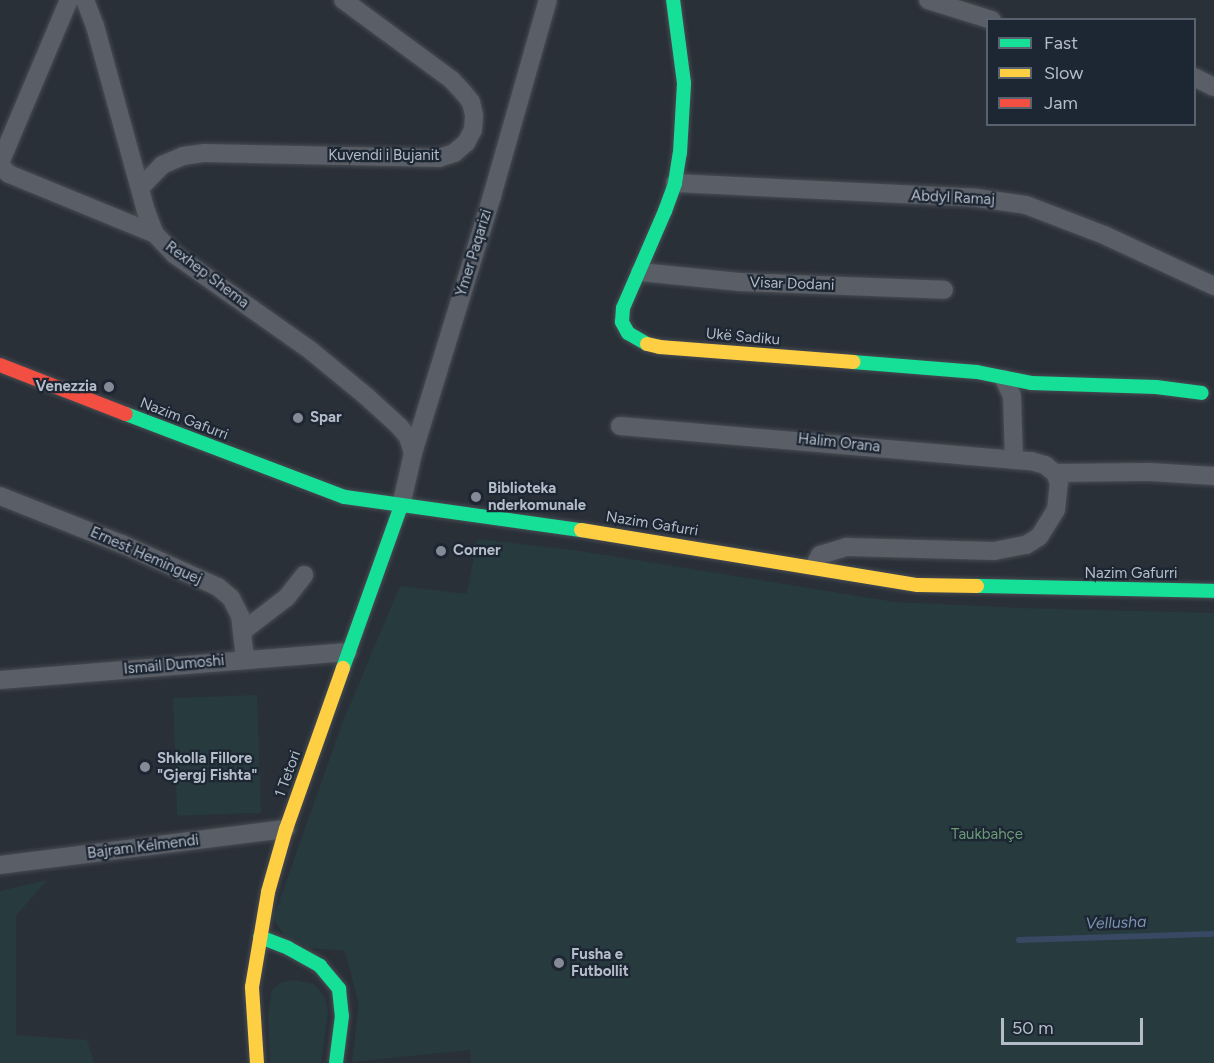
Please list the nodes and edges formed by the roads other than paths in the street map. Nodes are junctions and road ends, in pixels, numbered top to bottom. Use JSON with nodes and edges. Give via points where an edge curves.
{"nodes":[{"id":1,"x":69,"y":0,"type":"edge"},
{"id":2,"x":85,"y":0,"type":"edge"},
{"id":3,"x":343,"y":0,"type":"edge"},
{"id":4,"x":548,"y":0,"type":"edge"},
{"id":5,"x":674,"y":0,"type":"edge"},
{"id":6,"x":928,"y":0,"type":"edge"},
{"id":7,"x":986,"y":18,"type":"edge"},
{"id":8,"x":1196,"y":78,"type":"edge"},
{"id":9,"x":1214,"y":87,"type":"edge"},
{"id":10,"x":0,"y":164,"type":"edge"},
{"id":11,"x":675,"y":183,"type":"junction"},
{"id":12,"x":140,"y":189,"type":"junction"},
{"id":13,"x":155,"y":234,"type":"junction"},
{"id":14,"x":640,"y":272,"type":"junction"},
{"id":15,"x":1214,"y":286,"type":"edge"},
{"id":16,"x":944,"y":290,"type":"dead end"},
{"id":17,"x":0,"y":365,"type":"edge"},
{"id":18,"x":1004,"y":379,"type":"junction"},
{"id":19,"x":1202,"y":393,"type":"dead end"},
{"id":20,"x":620,"y":426,"type":"dead end"},
{"id":21,"x":413,"y":453,"type":"junction"},
{"id":22,"x":1014,"y":460,"type":"junction"},
{"id":23,"x":1055,"y":473,"type":"junction"},
{"id":24,"x":1214,"y":476,"type":"edge"},
{"id":25,"x":0,"y":496,"type":"edge"},
{"id":26,"x":401,"y":506,"type":"junction"},
{"id":27,"x":814,"y":566,"type":"junction"},
{"id":28,"x":304,"y":575,"type":"dead end"},
{"id":29,"x":1214,"y":591,"type":"edge"},
{"id":30,"x":243,"y":630,"type":"junction"},
{"id":31,"x":348,"y":652,"type":"junction"},
{"id":32,"x":245,"y":658,"type":"junction"},
{"id":33,"x":0,"y":680,"type":"edge"},
{"id":34,"x":286,"y":829,"type":"junction"},
{"id":35,"x":0,"y":865,"type":"edge"},
{"id":36,"x":260,"y":937,"type":"junction"},
{"id":37,"x":257,"y":1063,"type":"edge"},
{"id":38,"x":336,"y":1063,"type":"edge"}],
"edges":[{"from":1,"to":10,"type":"street"},
{"from":2,"to":12,"type":"street","name":"Rexhep Shema"},
{"from":3,"to":12,"type":"street","name":"Kuvendi i Bujanit","via":[[463,92],[474,115],[473,130],[466,143],[439,158],[204,153],[162,165]]},
{"from":4,"to":21,"type":"street","name":"Ymer Paqarizi"},
{"from":5,"to":11,"type":"street","name":"Ukë Sadiku","via":[[684,83]]},
{"from":6,"to":7,"type":"street"},
{"from":8,"to":9,"type":"street"},
{"from":10,"to":13,"type":"street","via":[[9,174]]},
{"from":11,"to":14,"type":"street","name":"Ukë Sadiku"},
{"from":11,"to":15,"type":"street","name":"Abdyl Ramaj","via":[[999,200],[1064,218]]},
{"from":12,"to":13,"type":"street","name":"Rexhep Shema"},
{"from":13,"to":21,"type":"street","name":"Rexhep Shema","via":[[174,254],[310,350],[366,396],[399,426]]},
{"from":14,"to":16,"type":"street","name":"Visar Dodani","via":[[740,282]]},
{"from":14,"to":18,"type":"street","name":"Ukë Sadiku","via":[[622,308],[622,322],[628,333],[641,342],[660,347],[894,368],[977,372]]},
{"from":17,"to":26,"type":"street","name":"Nazim Gafurri","via":[[279,474],[345,497]]},
{"from":18,"to":19,"type":"street","name":"Ukë Sadiku"},
{"from":18,"to":22,"type":"street","via":[[1012,396]]},
{"from":20,"to":22,"type":"street","name":"Halim Orana"},
{"from":21,"to":26,"type":"street","name":"Ymer Paqarizi"},
{"from":22,"to":23,"type":"street","name":"Halim Orana","via":[[1045,465]]},
{"from":23,"to":24,"type":"street","name":"Halim Orana"},
{"from":23,"to":27,"type":"street","via":[[1059,483],[1056,510],[1039,537],[1026,545],[994,551],[847,547],[820,555]]},
{"from":25,"to":30,"type":"street","name":"Ernest Heminguej","via":[[218,587],[231,598]]},
{"from":26,"to":27,"type":"street","name":"Nazim Gafurri"},
{"from":26,"to":31,"type":"street","name":"1 Tetori"},
{"from":27,"to":29,"type":"street","name":"Nazim Gafurri","via":[[918,585]]},
{"from":28,"to":30,"type":"street","via":[[287,597]]},
{"from":30,"to":32,"type":"street","name":"Ernest Heminguej"},
{"from":31,"to":32,"type":"street","name":"Ismail Dumoshi"},
{"from":31,"to":34,"type":"street","name":"1 Tetori"},
{"from":32,"to":33,"type":"street","name":"Ismail Dumoshi"},
{"from":34,"to":35,"type":"street","name":"Bajram Kelmendi"},
{"from":34,"to":36,"type":"street","name":"1 Tetori"},
{"from":36,"to":37,"type":"street","name":"1 Tetori","via":[[252,987]]},
{"from":36,"to":38,"type":"street","via":[[320,966],[339,989],[342,1016]]}]}
